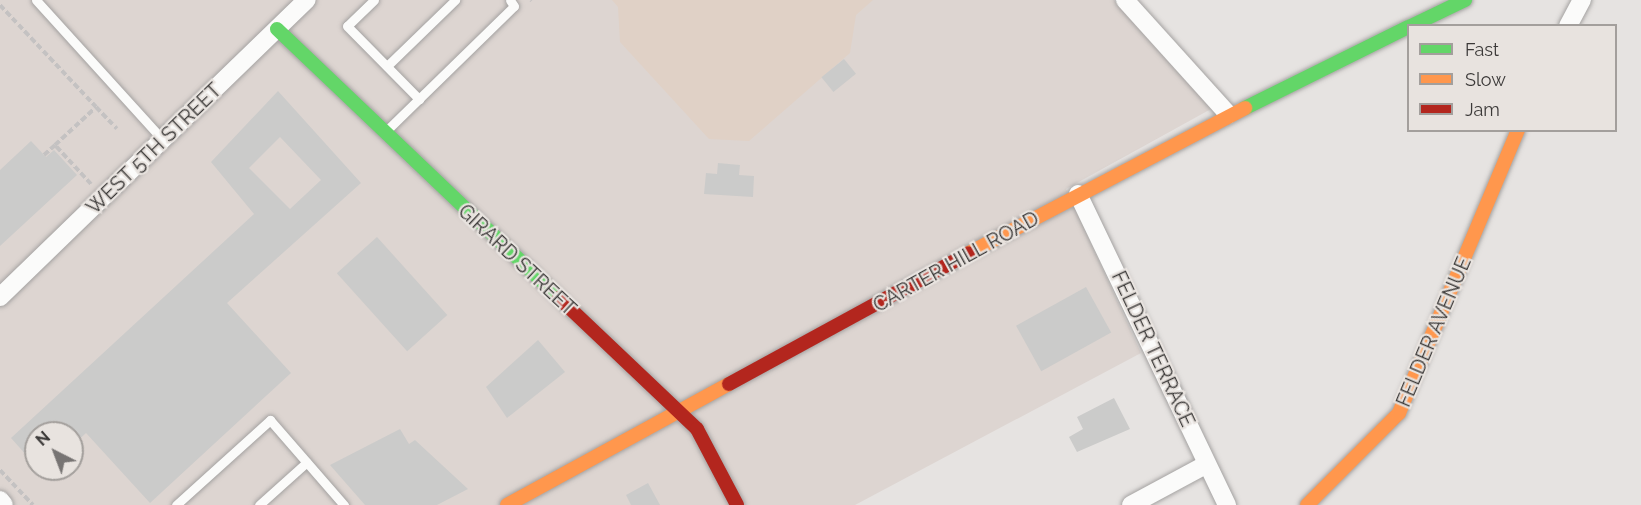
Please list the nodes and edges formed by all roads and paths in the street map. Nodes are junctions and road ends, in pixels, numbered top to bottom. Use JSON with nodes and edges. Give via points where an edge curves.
{"nodes":[{"id":1,"x":36,"y":0,"type":"edge"},
{"id":2,"x":307,"y":0,"type":"edge"},
{"id":3,"x":374,"y":0,"type":"edge"},
{"id":4,"x":455,"y":0,"type":"edge"},
{"id":5,"x":510,"y":0,"type":"edge"},
{"id":6,"x":1125,"y":0,"type":"edge"},
{"id":7,"x":1465,"y":0,"type":"edge"},
{"id":8,"x":1582,"y":0,"type":"edge"},
{"id":9,"x":0,"y":5,"type":"edge"},
{"id":10,"x":1414,"y":24,"type":"edge"},
{"id":11,"x":1569,"y":24,"type":"edge"},
{"id":12,"x":1407,"y":27,"type":"edge"},
{"id":13,"x":277,"y":29,"type":"junction"},
{"id":14,"x":387,"y":66,"type":"junction"},
{"id":15,"x":418,"y":99,"type":"junction"},
{"id":16,"x":96,"y":107,"type":"junction"},
{"id":17,"x":1228,"y":114,"type":"junction"},
{"id":18,"x":117,"y":129,"type":"dead end"},
{"id":19,"x":1517,"y":132,"type":"edge"},
{"id":20,"x":383,"y":134,"type":"junction"},
{"id":21,"x":163,"y":140,"type":"junction"},
{"id":22,"x":55,"y":145,"type":"junction"},
{"id":23,"x":44,"y":155,"type":"dead end"},
{"id":24,"x":91,"y":184,"type":"dead end"},
{"id":25,"x":1078,"y":194,"type":"junction"},
{"id":26,"x":0,"y":297,"type":"edge"},
{"id":27,"x":680,"y":413,"type":"junction"},
{"id":28,"x":307,"y":462,"type":"junction"},
{"id":29,"x":1207,"y":464,"type":"junction"},
{"id":30,"x":0,"y":470,"type":"edge"},
{"id":31,"x":0,"y":500,"type":"edge"},
{"id":32,"x":4,"y":505,"type":"edge"},
{"id":33,"x":33,"y":505,"type":"edge"},
{"id":34,"x":176,"y":505,"type":"edge"},
{"id":35,"x":259,"y":505,"type":"edge"},
{"id":36,"x":344,"y":505,"type":"edge"},
{"id":37,"x":507,"y":505,"type":"edge"},
{"id":38,"x":737,"y":505,"type":"edge"},
{"id":39,"x":1131,"y":505,"type":"edge"},
{"id":40,"x":1227,"y":505,"type":"edge"},
{"id":41,"x":1307,"y":505,"type":"edge"}],
"edges":[{"from":1,"to":21,"type":"lane"},
{"from":2,"to":13,"type":"street","name":"WEST 5TH STREET"},
{"from":3,"to":14,"type":"lane","via":[[348,26]]},
{"from":4,"to":14,"type":"lane"},
{"from":5,"to":15,"type":"lane","via":[[514,6]]},
{"from":6,"to":17,"type":"street"},
{"from":7,"to":10,"type":"street","name":"CARTER HILL ROAD"},
{"from":8,"to":11,"type":"street"},
{"from":9,"to":16,"type":"path"},
{"from":12,"to":17,"type":"street","name":"CARTER HILL ROAD"},
{"from":13,"to":20,"type":"street","name":"GIRARD STREET"},
{"from":13,"to":21,"type":"street","name":"WEST 5TH STREET"},
{"from":14,"to":15,"type":"lane"},
{"from":15,"to":20,"type":"lane"},
{"from":16,"to":18,"type":"path"},
{"from":16,"to":22,"type":"path"},
{"from":17,"to":25,"type":"street","name":"CARTER HILL ROAD"},
{"from":19,"to":41,"type":"street","name":"FELDER AVENUE","via":[[1404,405],[1381,437]]},
{"from":20,"to":27,"type":"street","name":"GIRARD STREET"},
{"from":21,"to":26,"type":"street","name":"WEST 5TH STREET"},
{"from":22,"to":23,"type":"path"},
{"from":22,"to":24,"type":"path"},
{"from":25,"to":27,"type":"street","name":"CARTER HILL ROAD"},
{"from":25,"to":29,"type":"street","name":"FELDER TERRACE"},
{"from":27,"to":37,"type":"street","name":"CARTER HILL ROAD"},
{"from":27,"to":38,"type":"street","name":"GIRARD STREET","via":[[697,429]]},
{"from":28,"to":34,"type":"lane","via":[[270,420]]},
{"from":28,"to":35,"type":"lane"},
{"from":28,"to":36,"type":"lane"},
{"from":29,"to":39,"type":"street"},
{"from":29,"to":40,"type":"street","name":"FELDER TERRACE"},
{"from":30,"to":33,"type":"path"},
{"from":31,"to":32,"type":"street"}]}
